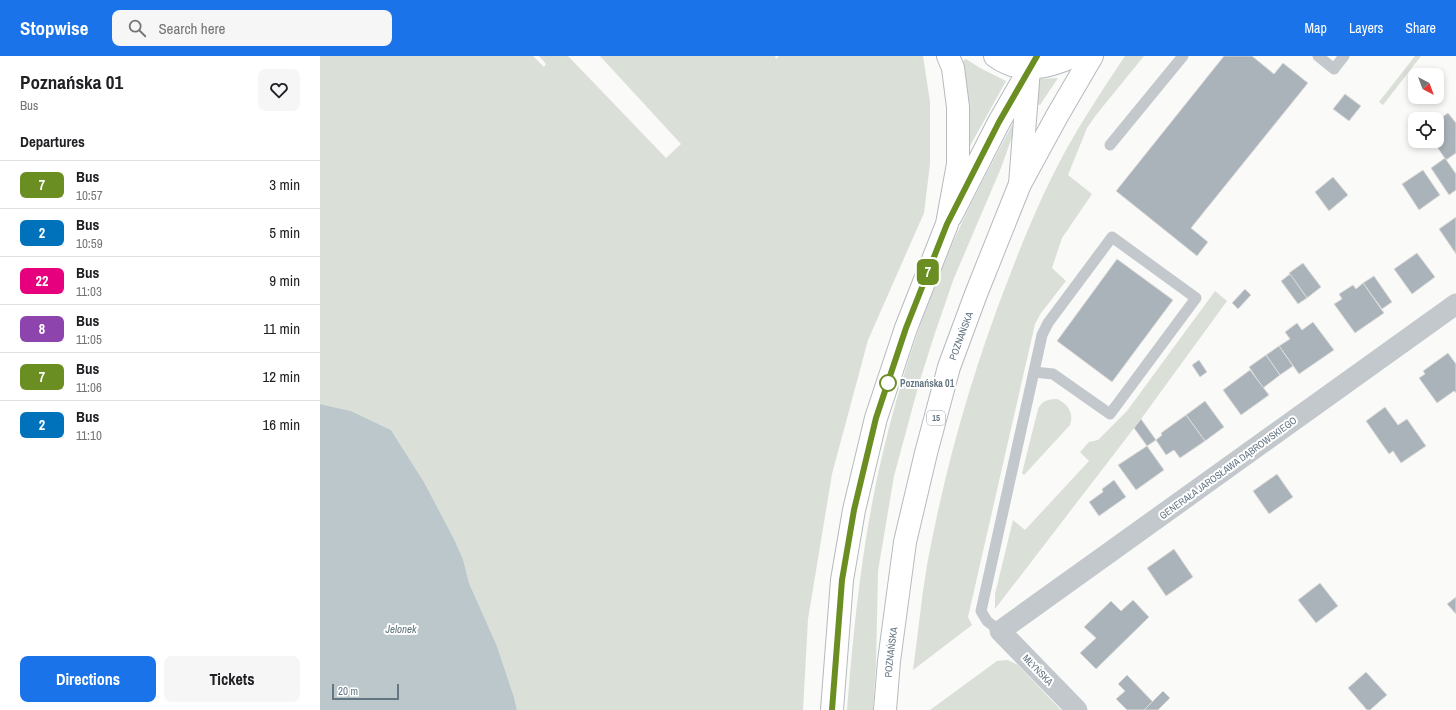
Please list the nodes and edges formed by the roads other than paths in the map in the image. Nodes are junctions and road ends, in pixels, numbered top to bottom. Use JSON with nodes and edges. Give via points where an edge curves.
{"nodes":[{"id":1,"x":948,"y":56,"type":"edge"},
{"id":2,"x":995,"y":56,"type":"edge"},
{"id":3,"x":1074,"y":56,"type":"edge"},
{"id":4,"x":1092,"y":56,"type":"edge"},
{"id":5,"x":1183,"y":56,"type":"edge"},
{"id":6,"x":1318,"y":56,"type":"edge"},
{"id":7,"x":1344,"y":56,"type":"edge"},
{"id":8,"x":1030,"y":60,"type":"edge"},
{"id":9,"x":1110,"y":145,"type":"dead end"},
{"id":10,"x":1020,"y":184,"type":"junction"},
{"id":11,"x":947,"y":224,"type":"junction"},
{"id":12,"x":1456,"y":304,"type":"edge"},
{"id":13,"x":1034,"y":372,"type":"junction"},
{"id":14,"x":1000,"y":631,"type":"junction"},
{"id":15,"x":832,"y":710,"type":"edge"},
{"id":16,"x":886,"y":710,"type":"edge"},
{"id":17,"x":1077,"y":710,"type":"edge"}],
"edges":[{"from":1,"to":11,"type":"main road","via":[[953,68],[958,107],[958,164]]},
{"from":2,"to":8,"type":"main road","via":[[1002,61]]},
{"from":3,"to":8,"type":"main road","via":[[1054,64]]},
{"from":4,"to":10,"type":"main road","name":"POZNAŃSKA","number":"15"},
{"from":5,"to":9,"type":"lane"},
{"from":6,"to":7,"type":"lane","via":[[1334,69]]},
{"from":8,"to":10,"type":"main road","number":"15"},
{"from":8,"to":11,"type":"main road"},
{"from":10,"to":16,"type":"main road","name":"POZNAŃSKA","number":"15","via":[[950,367],[926,453],[905,542],[889,661]]},
{"from":11,"to":15,"type":"main road","via":[[906,328],[876,418],[854,510],[842,580]]},
{"from":12,"to":14,"type":"street","name":"GENERAŁA JAROSŁAWA DĄBROWSKIEGO"},
{"from":13,"to":13,"type":"lane","via":[[1042,335],[1048,323],[1112,237],[1196,298],[1110,414],[1053,374]]},
{"from":13,"to":14,"type":"lane","via":[[981,611],[987,621]]},
{"from":14,"to":17,"type":"street","name":"MŁYŃSKA"}]}
